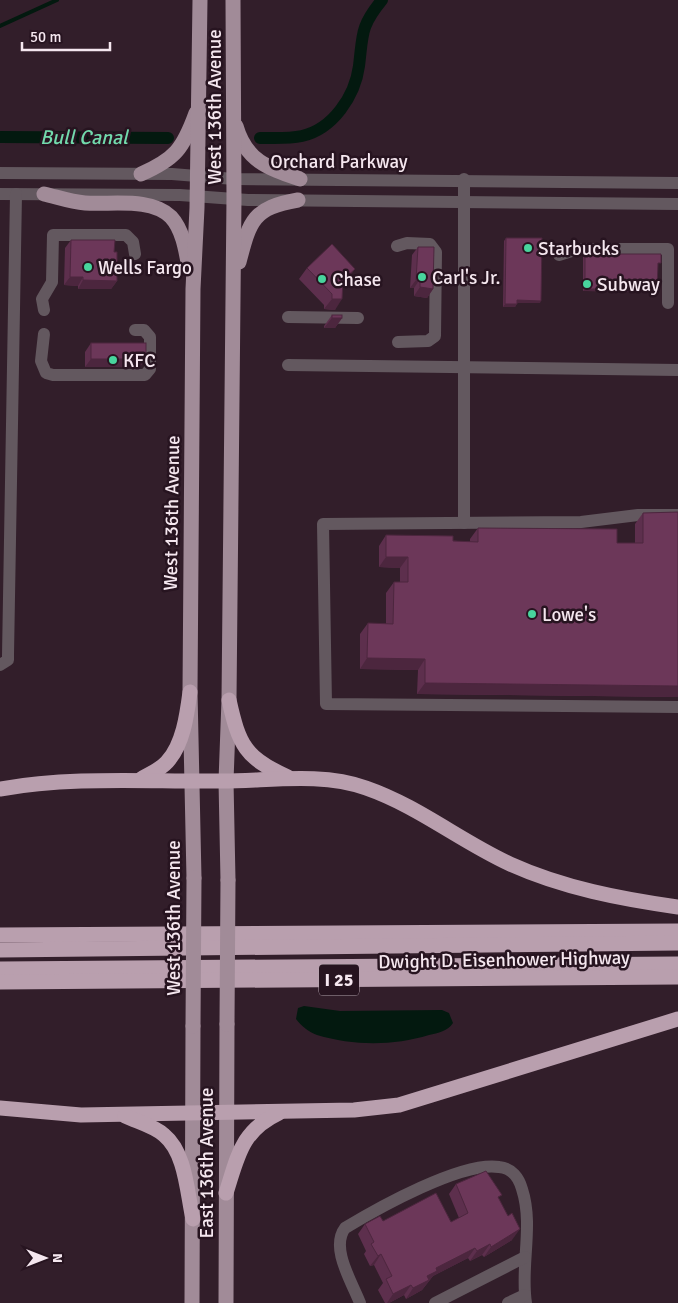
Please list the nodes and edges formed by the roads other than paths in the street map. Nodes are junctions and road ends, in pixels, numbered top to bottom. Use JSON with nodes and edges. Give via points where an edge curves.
{"nodes":[{"id":1,"x":200,"y":0,"type":"edge"},
{"id":2,"x":233,"y":0,"type":"edge"},
{"id":3,"x":198,"y":104,"type":"junction"},
{"id":4,"x":233,"y":115,"type":"junction"},
{"id":5,"x":0,"y":173,"type":"edge"},
{"id":6,"x":141,"y":174,"type":"junction"},
{"id":7,"x":198,"y":176,"type":"junction"},
{"id":8,"x":234,"y":179,"type":"junction"},
{"id":9,"x":300,"y":179,"type":"junction"},
{"id":10,"x":464,"y":179,"type":"junction"},
{"id":11,"x":678,"y":183,"type":"edge"},
{"id":12,"x":0,"y":194,"type":"edge"},
{"id":13,"x":16,"y":194,"type":"junction"},
{"id":14,"x":44,"y":194,"type":"junction"},
{"id":15,"x":198,"y":196,"type":"junction"},
{"id":16,"x":234,"y":198,"type":"junction"},
{"id":17,"x":298,"y":200,"type":"junction"},
{"id":18,"x":464,"y":200,"type":"junction"},
{"id":19,"x":678,"y":204,"type":"edge"},
{"id":20,"x":397,"y":246,"type":"dead end"},
{"id":21,"x":135,"y":254,"type":"dead end"},
{"id":22,"x":559,"y":255,"type":"dead end"},
{"id":23,"x":233,"y":288,"type":"junction"},
{"id":24,"x":194,"y":289,"type":"junction"},
{"id":25,"x":668,"y":303,"type":"dead end"},
{"id":26,"x":44,"y":310,"type":"dead end"},
{"id":27,"x":288,"y":317,"type":"dead end"},
{"id":28,"x":358,"y":318,"type":"dead end"},
{"id":29,"x":135,"y":330,"type":"dead end"},
{"id":30,"x":44,"y":334,"type":"dead end"},
{"id":31,"x":398,"y":342,"type":"dead end"},
{"id":32,"x":288,"y":365,"type":"dead end"},
{"id":33,"x":465,"y":368,"type":"junction"},
{"id":34,"x":678,"y":370,"type":"edge"},
{"id":35,"x":678,"y":515,"type":"edge"},
{"id":36,"x":464,"y":523,"type":"junction"},
{"id":37,"x":0,"y":665,"type":"edge"},
{"id":38,"x":190,"y":692,"type":"junction"},
{"id":39,"x":229,"y":700,"type":"junction"},
{"id":40,"x":678,"y":707,"type":"edge"},
{"id":41,"x":291,"y":779,"type":"junction"},
{"id":42,"x":140,"y":780,"type":"junction"},
{"id":43,"x":226,"y":781,"type":"junction"},
{"id":44,"x":192,"y":782,"type":"junction"},
{"id":45,"x":0,"y":789,"type":"edge"},
{"id":46,"x":678,"y":907,"type":"edge"},
{"id":47,"x":678,"y":931,"type":"edge"},
{"id":48,"x":0,"y":935,"type":"edge"},
{"id":49,"x":678,"y":943,"type":"edge"},
{"id":50,"x":0,"y":950,"type":"edge"},
{"id":51,"x":678,"y":964,"type":"edge"},
{"id":52,"x":0,"y":969,"type":"edge"},
{"id":53,"x":678,"y":977,"type":"edge"},
{"id":54,"x":0,"y":982,"type":"edge"},
{"id":55,"x":678,"y":1019,"type":"edge"},
{"id":56,"x":227,"y":1024,"type":"joint"},
{"id":57,"x":193,"y":1026,"type":"joint"},
{"id":58,"x":0,"y":1108,"type":"edge"},
{"id":59,"x":284,"y":1111,"type":"junction"},
{"id":60,"x":226,"y":1112,"type":"junction"},
{"id":61,"x":193,"y":1113,"type":"junction"},
{"id":62,"x":122,"y":1114,"type":"junction"},
{"id":63,"x":226,"y":1193,"type":"junction"},
{"id":64,"x":193,"y":1219,"type":"junction"},
{"id":65,"x":525,"y":1257,"type":"junction"},
{"id":66,"x":525,"y":1299,"type":"edge"},
{"id":67,"x":192,"y":1303,"type":"edge"},
{"id":68,"x":226,"y":1303,"type":"edge"},
{"id":69,"x":360,"y":1303,"type":"edge"},
{"id":70,"x":435,"y":1303,"type":"edge"},
{"id":71,"x":508,"y":1303,"type":"edge"}],
"edges":[{"from":1,"to":3,"type":"main road","name":"West 136th Avenue"},
{"from":2,"to":4,"type":"main road","name":"West 136th Avenue"},
{"from":3,"to":6,"type":"main road","via":[[193,121],[174,156]]},
{"from":3,"to":7,"type":"main road","name":"West 136th Avenue"},
{"from":4,"to":8,"type":"main road","name":"West 136th Avenue"},
{"from":4,"to":9,"type":"main road","via":[[239,135],[254,159]]},
{"from":5,"to":6,"type":"street","name":"Orchard Parkway"},
{"from":6,"to":7,"type":"street","name":"Orchard Parkway"},
{"from":7,"to":8,"type":"street","name":"Orchard Parkway"},
{"from":7,"to":15,"type":"main road","name":"West 136th Avenue"},
{"from":8,"to":9,"type":"street","name":"Orchard Parkway"},
{"from":8,"to":16,"type":"main road","name":"West 136th Avenue"},
{"from":9,"to":10,"type":"street","name":"Orchard Parkway"},
{"from":10,"to":11,"type":"street","name":"Orchard Parkway"},
{"from":10,"to":18,"type":"street"},
{"from":12,"to":13,"type":"street","name":"Orchard Parkway"},
{"from":13,"to":14,"type":"street","name":"Orchard Parkway"},
{"from":13,"to":37,"type":"street","via":[[8,660]]},
{"from":14,"to":15,"type":"street","name":"Orchard Parkway"},
{"from":14,"to":24,"type":"main road","via":[[83,203],[148,205],[166,212],[179,230]]},
{"from":15,"to":16,"type":"street","name":"Orchard Parkway"},
{"from":15,"to":24,"type":"main road","name":"West 136th Avenue"},
{"from":16,"to":17,"type":"street","name":"Orchard Parkway"},
{"from":16,"to":23,"type":"main road","name":"West 136th Avenue"},
{"from":17,"to":18,"type":"street","name":"Orchard Parkway"},
{"from":17,"to":23,"type":"main road","via":[[270,206],[254,218]]},
{"from":18,"to":19,"type":"street","name":"Orchard Parkway"},
{"from":18,"to":33,"type":"street"},
{"from":20,"to":31,"type":"street","via":[[430,244],[436,252],[435,336],[428,341]]},
{"from":21,"to":26,"type":"street","via":[[133,242],[126,235],[53,235],[52,282],[42,299]]},
{"from":22,"to":25,"type":"street","via":[[578,249],[668,248]]},
{"from":23,"to":39,"type":"main road","name":"West 136th Avenue"},
{"from":24,"to":38,"type":"main road","name":"West 136th Avenue"},
{"from":27,"to":28,"type":"street"},
{"from":29,"to":30,"type":"street","via":[[144,330],[150,337],[150,369],[145,375],[46,373],[41,361]]},
{"from":32,"to":33,"type":"street"},
{"from":33,"to":34,"type":"street"},
{"from":33,"to":36,"type":"street"},
{"from":35,"to":36,"type":"street","via":[[638,515],[581,522]]},
{"from":36,"to":40,"type":"street","via":[[323,524],[326,704]]},
{"from":38,"to":42,"type":"highway","via":[[174,753],[166,764]]},
{"from":38,"to":44,"type":"main road","name":"West 136th Avenue"},
{"from":39,"to":41,"type":"highway","via":[[237,732],[251,756],[262,766]]},
{"from":39,"to":43,"type":"main road","name":"West 136th Avenue"},
{"from":41,"to":43,"type":"highway"},
{"from":41,"to":46,"type":"highway","via":[[329,780],[365,787],[402,802],[510,864],[602,894]]},
{"from":42,"to":44,"type":"highway"},
{"from":42,"to":45,"type":"highway","via":[[60,782]]},
{"from":43,"to":44,"type":"highway"},
{"from":43,"to":56,"type":"main road","name":"West 136th Avenue","bridge":true},
{"from":44,"to":57,"type":"main road","name":"West 136th Avenue","bridge":true},
{"from":47,"to":48,"type":"highway","name":"Dwight D. Eisenhower Highway"},
{"from":49,"to":50,"type":"highway"},
{"from":51,"to":52,"type":"highway"},
{"from":53,"to":54,"type":"highway","name":"Dwight D. Eisenhower Highway","number":"I 25"},
{"from":55,"to":59,"type":"highway","via":[[399,1105],[354,1110]]},
{"from":56,"to":60,"type":"main road","name":"East 136th Avenue"},
{"from":57,"to":61,"type":"main road","name":"East 136th Avenue"},
{"from":58,"to":62,"type":"highway","via":[[49,1114]]},
{"from":59,"to":60,"type":"highway"},
{"from":59,"to":63,"type":"highway","via":[[258,1125],[247,1136]]},
{"from":60,"to":61,"type":"highway"},
{"from":60,"to":63,"type":"main road","name":"East 136th Avenue"},
{"from":61,"to":62,"type":"highway"},
{"from":61,"to":64,"type":"main road","name":"East 136th Avenue"},
{"from":62,"to":64,"type":"highway","via":[[162,1134],[174,1146],[180,1157]]},
{"from":63,"to":68,"type":"main road","name":"East 136th Avenue"},
{"from":64,"to":67,"type":"main road","name":"East 136th Avenue"},
{"from":65,"to":66,"type":"street"},
{"from":65,"to":69,"type":"street","via":[[526,1217],[517,1177],[500,1167],[455,1173],[345,1228],[338,1244]]},
{"from":65,"to":70,"type":"street"},
{"from":66,"to":71,"type":"street"}]}
